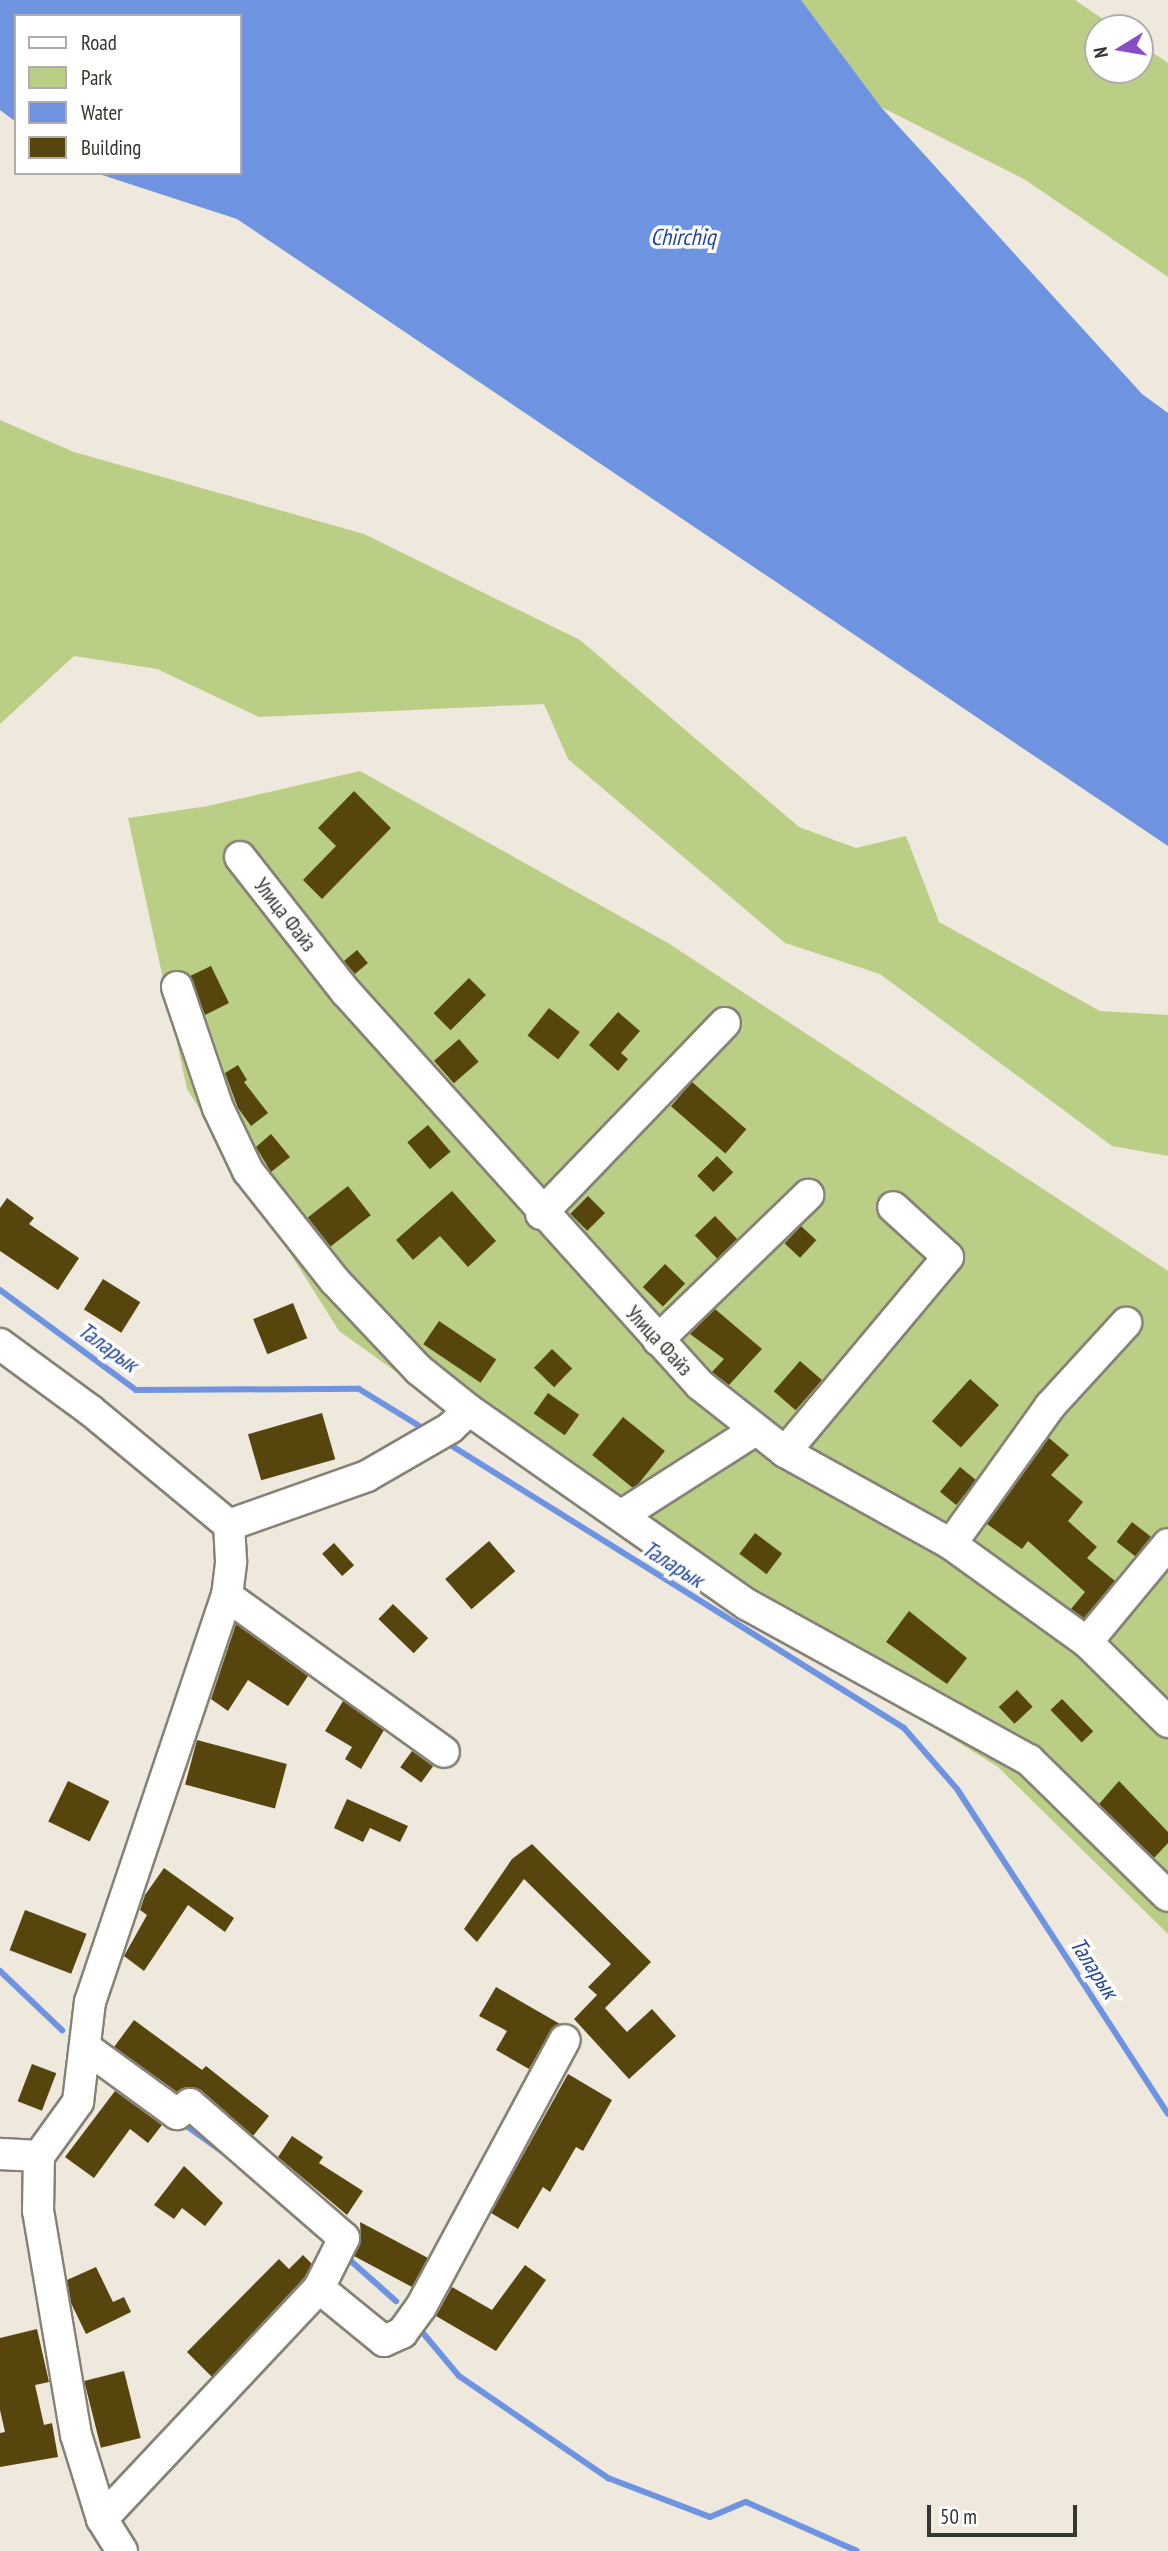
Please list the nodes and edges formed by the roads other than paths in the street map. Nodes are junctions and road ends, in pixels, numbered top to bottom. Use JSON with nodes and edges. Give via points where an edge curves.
{"nodes":[{"id":1,"x":240,"y":858,"type":"dead end"},
{"id":2,"x":177,"y":987,"type":"dead end"},
{"id":3,"x":725,"y":1023,"type":"dead end"},
{"id":4,"x":808,"y":1195,"type":"dead end"},
{"id":5,"x":893,"y":1207,"type":"dead end"},
{"id":6,"x":541,"y":1214,"type":"junction"},
{"id":7,"x":1126,"y":1323,"type":"dead end"},
{"id":8,"x":658,"y":1340,"type":"junction"},
{"id":9,"x":0,"y":1344,"type":"edge"},
{"id":10,"x":449,"y":1426,"type":"junction"},
{"id":11,"x":754,"y":1431,"type":"junction"},
{"id":12,"x":785,"y":1451,"type":"junction"},
{"id":13,"x":622,"y":1515,"type":"junction"},
{"id":14,"x":229,"y":1525,"type":"junction"},
{"id":15,"x":951,"y":1544,"type":"junction"},
{"id":16,"x":1168,"y":1544,"type":"edge"},
{"id":17,"x":226,"y":1596,"type":"junction"},
{"id":18,"x":1087,"y":1642,"type":"junction"},
{"id":19,"x":1168,"y":1722,"type":"edge"},
{"id":20,"x":444,"y":1752,"type":"dead end"},
{"id":21,"x":1168,"y":1896,"type":"edge"},
{"id":22,"x":565,"y":2040,"type":"dead end"},
{"id":23,"x":85,"y":2047,"type":"junction"},
{"id":24,"x":0,"y":2154,"type":"edge"},
{"id":25,"x":38,"y":2157,"type":"junction"},
{"id":26,"x":319,"y":2288,"type":"junction"},
{"id":27,"x":102,"y":2519,"type":"junction"},
{"id":28,"x":122,"y":2551,"type":"edge"}],
"edges":[{"from":1,"to":6,"type":"street","name":"Улица Файз","via":[[346,992]]},
{"from":2,"to":10,"type":"street","via":[[218,1108],[248,1171],[335,1281],[419,1370]]},
{"from":3,"to":6,"type":"street"},
{"from":4,"to":8,"type":"street"},
{"from":5,"to":12,"type":"street","via":[[948,1256]]},
{"from":6,"to":8,"type":"street","name":"Улица Файз"},
{"from":7,"to":15,"type":"street","via":[[1050,1406]]},
{"from":8,"to":11,"type":"street","name":"Улица Файз","via":[[700,1385]]},
{"from":9,"to":14,"type":"street"},
{"from":10,"to":13,"type":"street"},
{"from":10,"to":14,"type":"street","via":[[367,1476]]},
{"from":11,"to":12,"type":"street","name":"Улица Файз"},
{"from":11,"to":13,"type":"street"},
{"from":12,"to":15,"type":"street","name":"Улица Файз"},
{"from":13,"to":21,"type":"street","via":[[748,1605],[1029,1760]]},
{"from":14,"to":17,"type":"street","via":[[231,1562]]},
{"from":15,"to":18,"type":"street","name":"Улица Файз"},
{"from":16,"to":18,"type":"street"},
{"from":17,"to":20,"type":"street"},
{"from":17,"to":23,"type":"street","via":[[90,2002]]},
{"from":18,"to":19,"type":"street","name":"Улица Файз"},
{"from":22,"to":26,"type":"street","via":[[421,2307],[402,2333],[384,2341]]},
{"from":23,"to":25,"type":"street","via":[[78,2102]]},
{"from":23,"to":26,"type":"street","via":[[177,2114],[190,2104],[344,2238]]},
{"from":24,"to":25,"type":"street"},
{"from":25,"to":27,"type":"street","via":[[38,2211],[76,2435]]},
{"from":26,"to":27,"type":"street"},
{"from":27,"to":28,"type":"street"}]}
